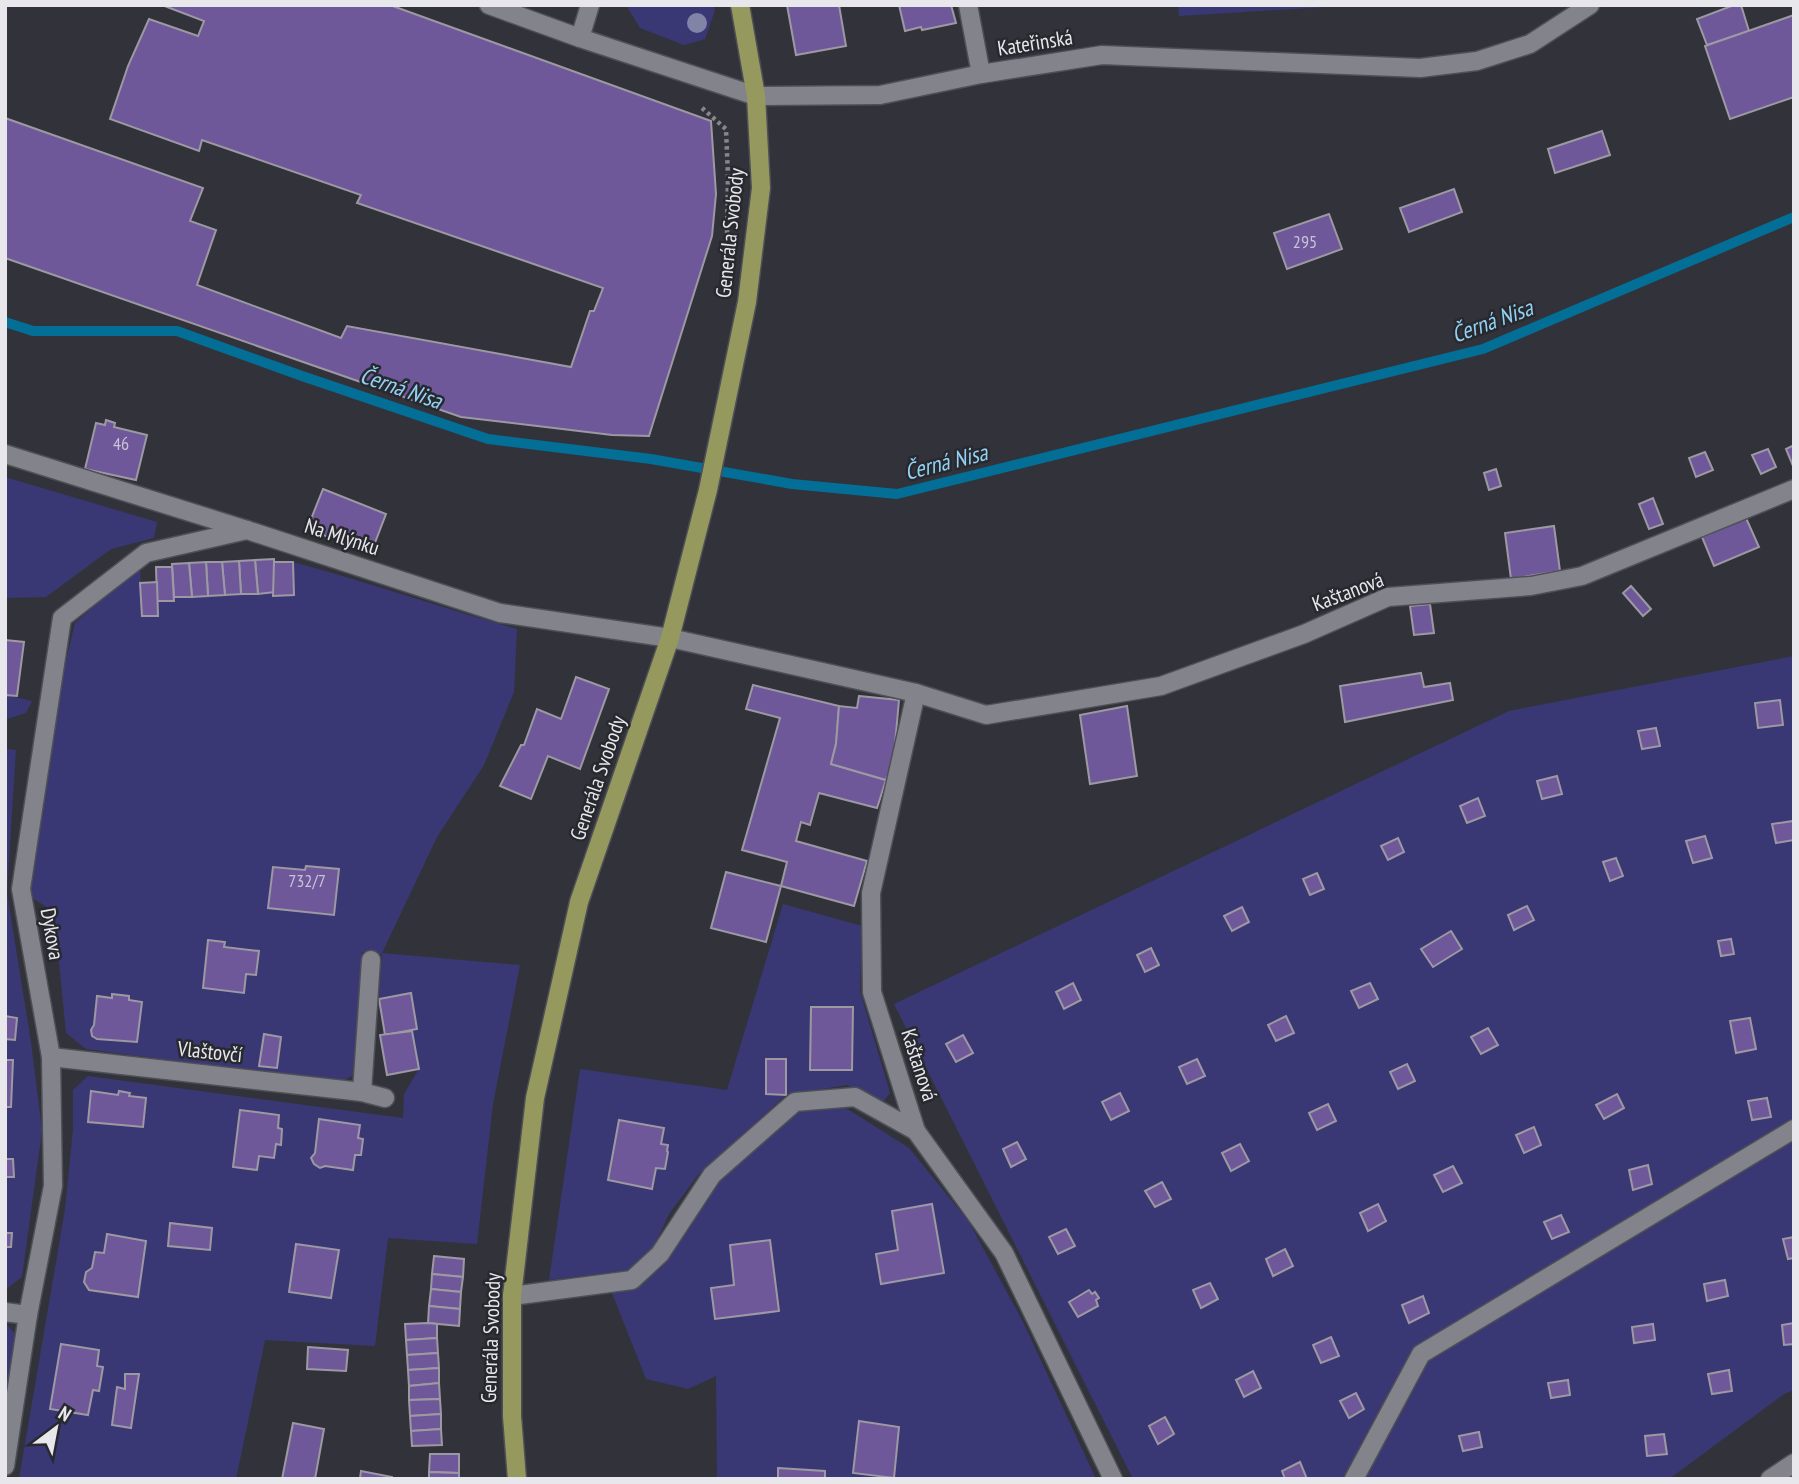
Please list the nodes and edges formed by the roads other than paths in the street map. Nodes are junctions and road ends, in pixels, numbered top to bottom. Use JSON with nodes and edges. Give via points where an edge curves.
{"nodes":[{"id":1,"x":489,"y":5,"type":"edge"},
{"id":2,"x":590,"y":5,"type":"edge"},
{"id":3,"x":740,"y":5,"type":"edge"},
{"id":4,"x":968,"y":5,"type":"edge"},
{"id":5,"x":1590,"y":5,"type":"edge"},
{"id":6,"x":580,"y":38,"type":"junction"},
{"id":7,"x":981,"y":74,"type":"junction"},
{"id":8,"x":756,"y":96,"type":"junction"},
{"id":9,"x":5,"y":454,"type":"edge"},
{"id":10,"x":1794,"y":489,"type":"edge"},
{"id":11,"x":247,"y":530,"type":"junction"},
{"id":12,"x":670,"y":638,"type":"junction"},
{"id":13,"x":916,"y":693,"type":"junction"},
{"id":14,"x":371,"y":960,"type":"dead end"},
{"id":15,"x":51,"y":1057,"type":"junction"},
{"id":16,"x":362,"y":1092,"type":"junction"},
{"id":17,"x":385,"y":1098,"type":"dead end"},
{"id":18,"x":1794,"y":1129,"type":"edge"},
{"id":19,"x":916,"y":1131,"type":"junction"},
{"id":20,"x":512,"y":1296,"type":"junction"},
{"id":21,"x":5,"y":1312,"type":"edge"},
{"id":22,"x":28,"y":1315,"type":"junction"},
{"id":23,"x":1794,"y":1463,"type":"edge"},
{"id":24,"x":5,"y":1466,"type":"edge"},
{"id":25,"x":517,"y":1479,"type":"edge"},
{"id":26,"x":1113,"y":1479,"type":"edge"},
{"id":27,"x":1354,"y":1479,"type":"edge"},
{"id":28,"x":1769,"y":1479,"type":"edge"}],
"edges":[{"from":1,"to":6,"type":"street","name":"Kateřinská"},
{"from":2,"to":6,"type":"street"},
{"from":3,"to":8,"type":"main road","name":"Generála Svobody"},
{"from":4,"to":7,"type":"street"},
{"from":5,"to":7,"type":"street","name":"Kateřinská","via":[[1531,44],[1477,61],[1420,68],[1102,55]]},
{"from":6,"to":8,"type":"street","name":"Kateřinská"},
{"from":7,"to":8,"type":"street","name":"Kateřinská","via":[[880,95]]},
{"from":8,"to":12,"type":"main road","name":"Generála Svobody","via":[[761,188],[747,302]]},
{"from":9,"to":11,"type":"street","name":"Na Mlýnku"},
{"from":10,"to":13,"type":"street","name":"Kaštanová","via":[[1582,576],[1531,586],[1388,597],[1304,634],[1161,686],[986,715]]},
{"from":11,"to":12,"type":"street","name":"Na Mlýnku","via":[[500,613]]},
{"from":11,"to":15,"type":"street","name":"Dykova","via":[[146,553],[62,618],[21,889]]},
{"from":12,"to":13,"type":"street","name":"Kaštanová"},
{"from":12,"to":20,"type":"main road","name":"Generála Svobody","via":[[579,902],[535,1098]]},
{"from":13,"to":19,"type":"street","name":"Kaštanová","via":[[871,893],[872,992]]},
{"from":14,"to":16,"type":"street"},
{"from":15,"to":16,"type":"street","name":"Vlaštovčí"},
{"from":15,"to":22,"type":"street","name":"Dykova","via":[[54,1186]]},
{"from":16,"to":17,"type":"street","name":"Vlaštovčí"},
{"from":18,"to":27,"type":"street","via":[[1421,1354]]},
{"from":19,"to":20,"type":"street","name":"Kaštanová","via":[[855,1097],[794,1102],[712,1175],[660,1254],[632,1280]]},
{"from":19,"to":26,"type":"street","via":[[1004,1253]]},
{"from":20,"to":25,"type":"main road","name":"Generála Svobody"},
{"from":21,"to":22,"type":"street"},
{"from":22,"to":24,"type":"street","name":"Dykova"},
{"from":23,"to":28,"type":"street"}]}
